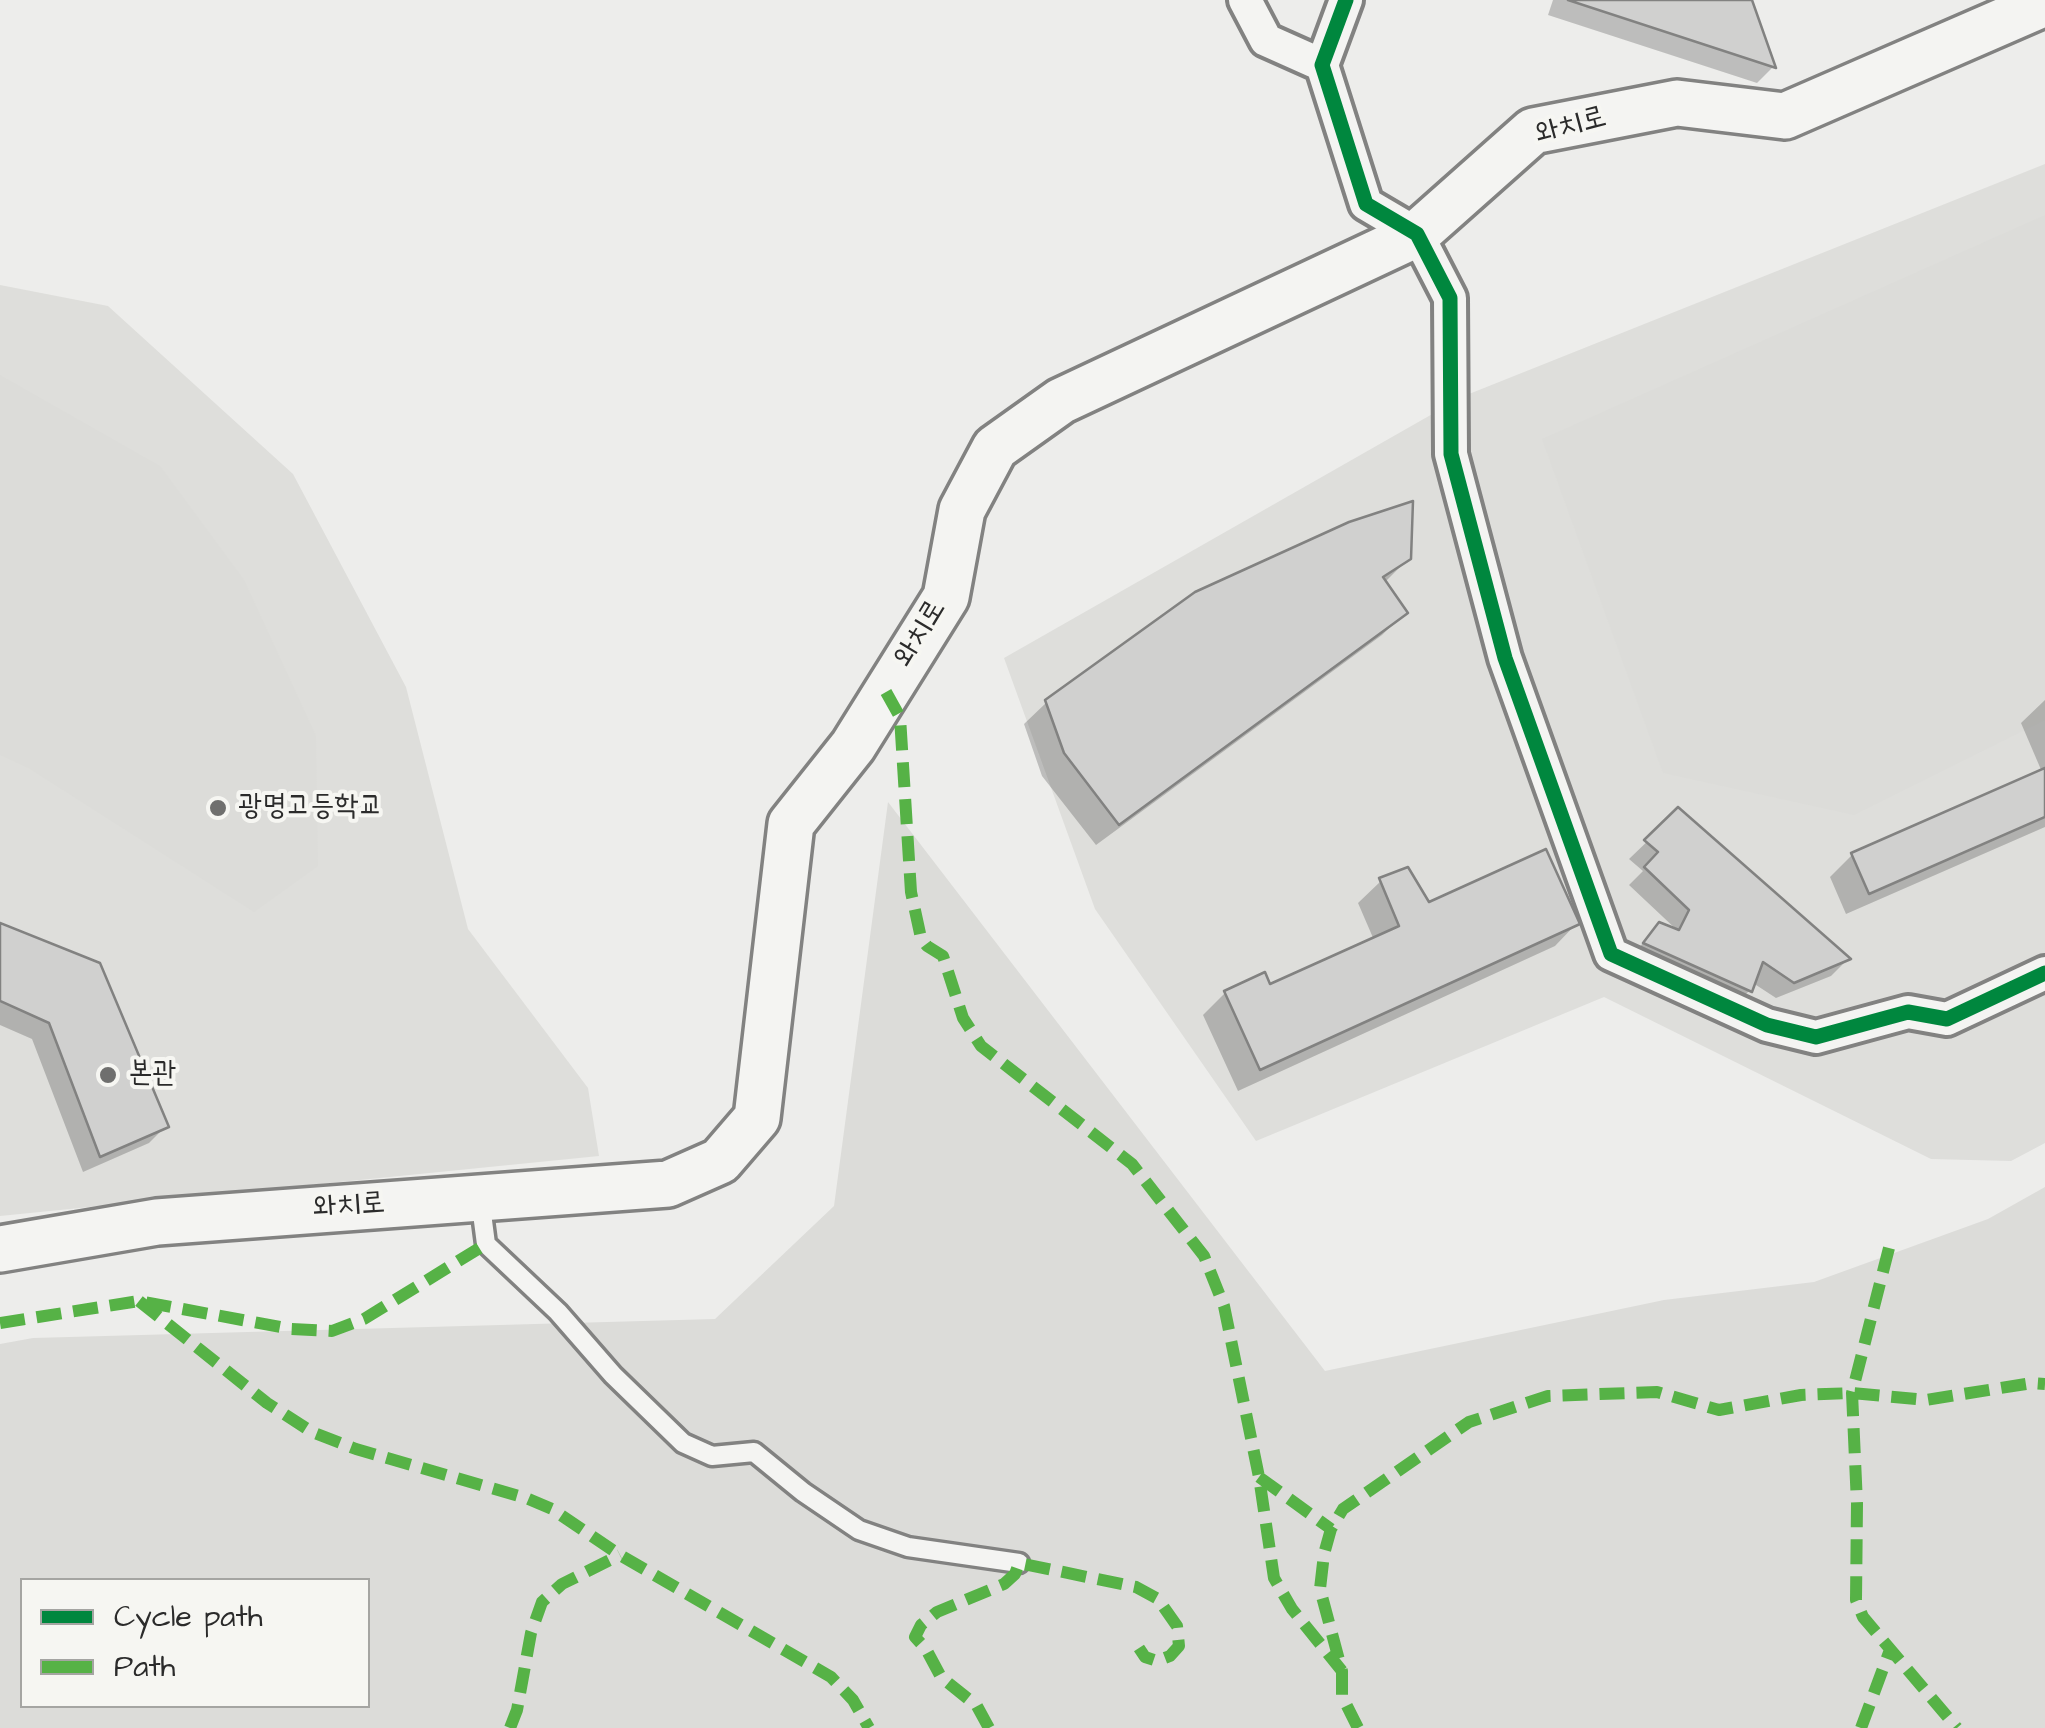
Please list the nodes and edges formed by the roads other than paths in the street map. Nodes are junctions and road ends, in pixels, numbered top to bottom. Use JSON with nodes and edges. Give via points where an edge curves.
{"nodes":[{"id":1,"x":1245,"y":0,"type":"edge"},
{"id":2,"x":1346,"y":0,"type":"edge"},
{"id":3,"x":2045,"y":3,"type":"edge"},
{"id":4,"x":1322,"y":65,"type":"junction"},
{"id":5,"x":1417,"y":234,"type":"junction"},
{"id":6,"x":2045,"y":973,"type":"edge"},
{"id":7,"x":480,"y":1198,"type":"junction"},
{"id":8,"x":0,"y":1249,"type":"edge"},
{"id":9,"x":1018,"y":1562,"type":"dead end"}],
"edges":[{"from":1,"to":4,"type":"street","via":[[1266,40]]},
{"from":2,"to":4,"type":"street"},
{"from":3,"to":5,"type":"main road","name":"와치로","via":[[1785,116],[1677,103],[1533,131]]},
{"from":4,"to":5,"type":"street","via":[[1366,204]]},
{"from":5,"to":6,"type":"street","via":[[1450,298],[1451,454],[1505,658],[1610,954],[1767,1024],[1816,1037],[1908,1012],[1947,1019]]},
{"from":5,"to":7,"type":"main road","name":"와치로","via":[[1061,401],[994,448],[962,510],[946,597],[852,746],[791,824],[757,1118],[720,1161],[668,1184]]},
{"from":7,"to":8,"type":"main road","name":"와치로","via":[[157,1222]]},
{"from":7,"to":9,"type":"lane","via":[[486,1244],[683,1443],[712,1456],[754,1452],[858,1530],[908,1547]]}]}
